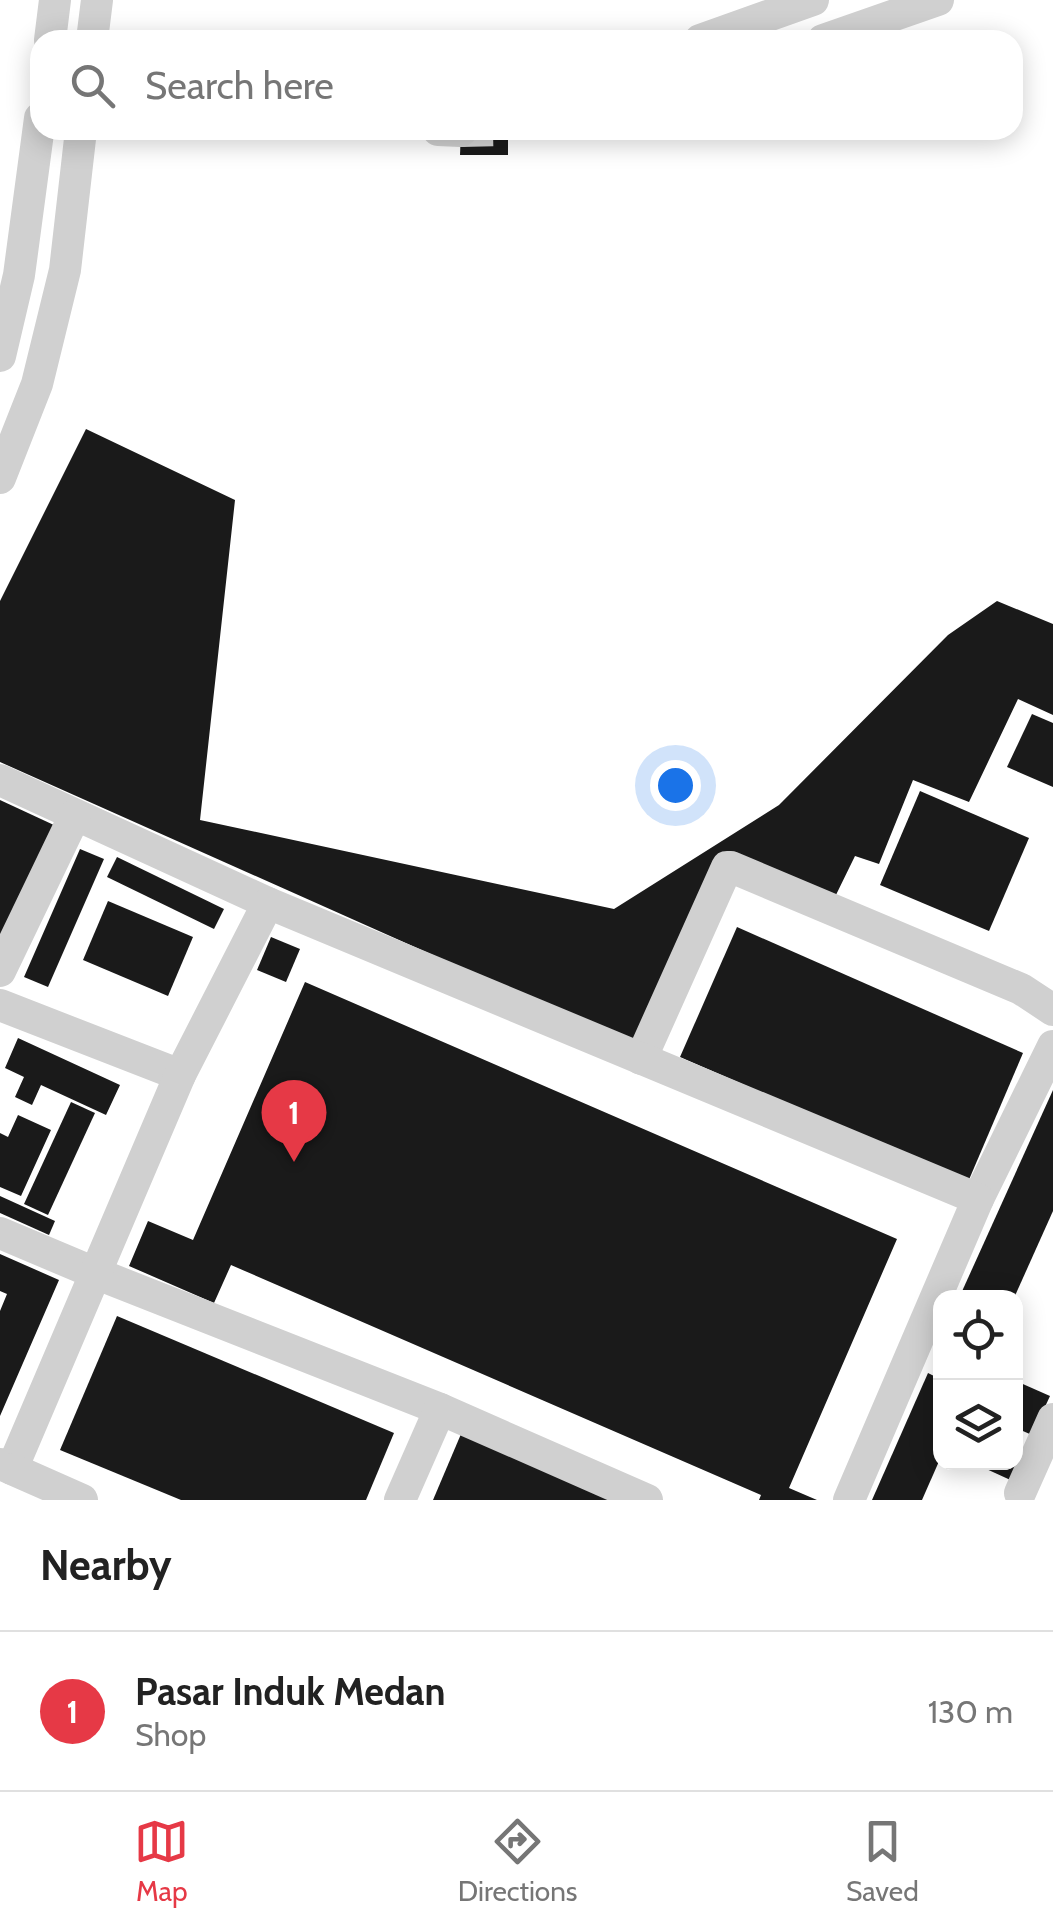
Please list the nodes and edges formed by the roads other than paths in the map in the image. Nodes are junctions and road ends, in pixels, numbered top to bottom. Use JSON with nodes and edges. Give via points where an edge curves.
{"nodes":[{"id":1,"x":55,"y":0,"type":"edge"},
{"id":2,"x":97,"y":0,"type":"edge"},
{"id":3,"x":813,"y":0,"type":"edge"},
{"id":4,"x":938,"y":0,"type":"edge"},
{"id":5,"x":51,"y":30,"type":"edge"},
{"id":6,"x":93,"y":30,"type":"edge"},
{"id":7,"x":728,"y":30,"type":"edge"},
{"id":8,"x":852,"y":30,"type":"edge"},
{"id":9,"x":37,"y":140,"type":"edge"},
{"id":10,"x":80,"y":140,"type":"edge"},
{"id":11,"x":0,"y":356,"type":"edge"},
{"id":12,"x":0,"y":478,"type":"edge"},
{"id":13,"x":0,"y":780,"type":"edge"},
{"id":14,"x":75,"y":814,"type":"junction"},
{"id":15,"x":268,"y":903,"type":"junction"},
{"id":16,"x":0,"y":972,"type":"edge"},
{"id":17,"x":0,"y":1005,"type":"edge"},
{"id":18,"x":1053,"y":1010,"type":"edge"},
{"id":19,"x":1053,"y":1046,"type":"edge"},
{"id":20,"x":640,"y":1058,"type":"junction"},
{"id":21,"x":180,"y":1075,"type":"junction"},
{"id":22,"x":978,"y":1200,"type":"junction"},
{"id":23,"x":0,"y":1232,"type":"edge"},
{"id":24,"x":95,"y":1273,"type":"junction"},
{"id":25,"x":440,"y":1409,"type":"junction"},
{"id":26,"x":1053,"y":1420,"type":"edge"},
{"id":27,"x":6,"y":1467,"type":"edge"},
{"id":28,"x":1020,"y":1493,"type":"dead end"},
{"id":29,"x":82,"y":1500,"type":"edge"},
{"id":30,"x":400,"y":1500,"type":"edge"},
{"id":31,"x":648,"y":1500,"type":"edge"},
{"id":32,"x":849,"y":1500,"type":"edge"}],
"edges":[{"from":1,"to":5,"type":"street"},
{"from":2,"to":6,"type":"street"},
{"from":3,"to":7,"type":"street"},
{"from":4,"to":8,"type":"street"},
{"from":9,"to":11,"type":"street","via":[[20,275]]},
{"from":10,"to":12,"type":"street","via":[[65,270],[37,384]]},
{"from":13,"to":14,"type":"street"},
{"from":14,"to":15,"type":"street"},
{"from":14,"to":16,"type":"street"},
{"from":15,"to":20,"type":"street"},
{"from":15,"to":21,"type":"street"},
{"from":17,"to":21,"type":"street"},
{"from":18,"to":20,"type":"street","via":[[1021,989],[731,866]]},
{"from":19,"to":22,"type":"street"},
{"from":20,"to":22,"type":"street"},
{"from":21,"to":24,"type":"street"},
{"from":22,"to":32,"type":"street"},
{"from":23,"to":24,"type":"street"},
{"from":24,"to":25,"type":"street"},
{"from":24,"to":27,"type":"street"},
{"from":25,"to":30,"type":"street"},
{"from":25,"to":31,"type":"street"},
{"from":26,"to":28,"type":"street"},
{"from":27,"to":29,"type":"street"}]}
